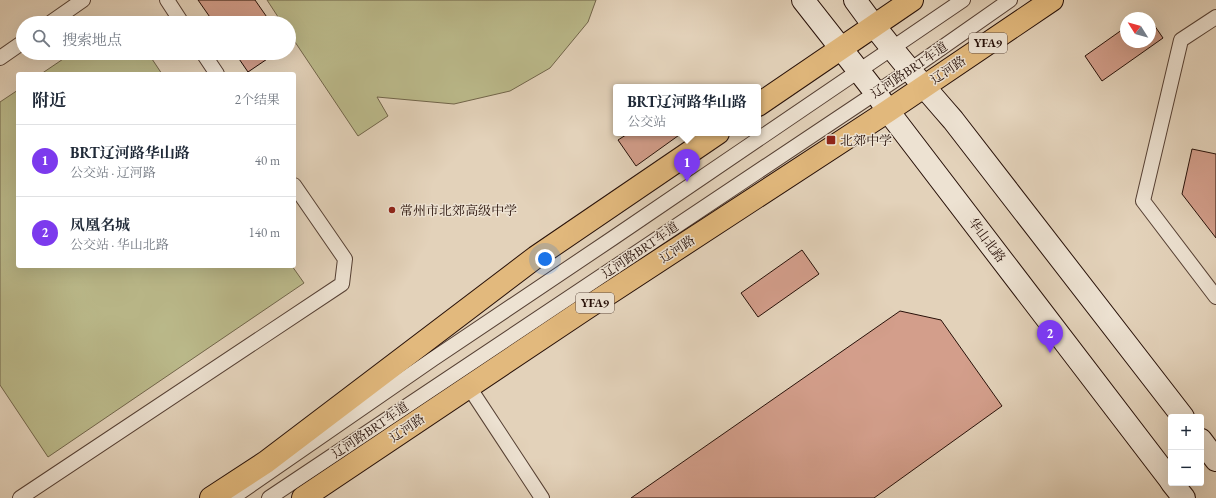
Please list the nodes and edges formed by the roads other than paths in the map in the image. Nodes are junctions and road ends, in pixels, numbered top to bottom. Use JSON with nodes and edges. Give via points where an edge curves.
{"nodes":[{"id":1,"x":83,"y":0,"type":"edge"},
{"id":2,"x":167,"y":0,"type":"edge"},
{"id":3,"x":803,"y":0,"type":"edge"},
{"id":4,"x":855,"y":0,"type":"edge"},
{"id":5,"x":912,"y":0,"type":"edge"},
{"id":6,"x":963,"y":0,"type":"edge"},
{"id":7,"x":1010,"y":0,"type":"edge"},
{"id":8,"x":1052,"y":0,"type":"edge"},
{"id":9,"x":60,"y":16,"type":"edge"},
{"id":10,"x":177,"y":16,"type":"edge"},
{"id":11,"x":1216,"y":17,"type":"edge"},
{"id":12,"x":874,"y":26,"type":"junction"},
{"id":13,"x":16,"y":47,"type":"edge"},
{"id":14,"x":841,"y":48,"type":"junction"},
{"id":15,"x":891,"y":48,"type":"junction"},
{"id":16,"x":0,"y":58,"type":"edge"},
{"id":17,"x":208,"y":60,"type":"edge"},
{"id":18,"x":910,"y":70,"type":"junction"},
{"id":19,"x":858,"y":71,"type":"junction"},
{"id":20,"x":217,"y":72,"type":"edge"},
{"id":21,"x":924,"y":87,"type":"junction"},
{"id":22,"x":876,"y":93,"type":"junction"},
{"id":23,"x":761,"y":103,"type":"edge"},
{"id":24,"x":888,"y":111,"type":"junction"},
{"id":25,"x":714,"y":136,"type":"edge"},
{"id":26,"x":296,"y":189,"type":"edge"},
{"id":27,"x":1216,"y":296,"type":"edge"},
{"id":28,"x":470,"y":387,"type":"junction"},
{"id":29,"x":1181,"y":414,"type":"edge"},
{"id":30,"x":1204,"y":444,"type":"edge"},
{"id":31,"x":1216,"y":460,"type":"edge"},
{"id":32,"x":1168,"y":477,"type":"edge"},
{"id":33,"x":1175,"y":486,"type":"edge"},
{"id":34,"x":20,"y":498,"type":"edge"},
{"id":35,"x":211,"y":498,"type":"edge"},
{"id":36,"x":232,"y":498,"type":"edge"},
{"id":37,"x":269,"y":498,"type":"edge"},
{"id":38,"x":303,"y":498,"type":"edge"},
{"id":39,"x":542,"y":498,"type":"edge"},
{"id":40,"x":1184,"y":498,"type":"edge"}],
"edges":[{"from":1,"to":9,"type":"lane"},
{"from":2,"to":10,"type":"lane"},
{"from":3,"to":14,"type":"main road","name":"华山北路"},
{"from":4,"to":12,"type":"main road"},
{"from":5,"to":12,"type":"main road"},
{"from":6,"to":15,"type":"lane","name":"辽河路BRT车道"},
{"from":7,"to":18,"type":"lane","name":"辽河路BRT车道"},
{"from":8,"to":21,"type":"main road","name":"辽河路","number":"YFA9"},
{"from":11,"to":27,"type":"lane","via":[[1181,40],[1143,201]]},
{"from":12,"to":14,"type":"main road"},
{"from":12,"to":15,"type":"main road"},
{"from":13,"to":16,"type":"lane"},
{"from":14,"to":19,"type":"main road","name":"华山北路"},
{"from":14,"to":23,"type":"main road"},
{"from":15,"to":18,"type":"main road"},
{"from":15,"to":19,"type":"lane","name":"辽河路BRT车道"},
{"from":17,"to":20,"type":"lane"},
{"from":18,"to":21,"type":"main road"},
{"from":18,"to":22,"type":"lane","name":"辽河路BRT车道"},
{"from":19,"to":22,"type":"main road","name":"华山北路"},
{"from":19,"to":36,"type":"lane","name":"辽河路BRT车道"},
{"from":21,"to":24,"type":"main road","name":"辽河路","number":"YFA9"},
{"from":21,"to":29,"type":"main road","via":[[953,120]]},
{"from":22,"to":24,"type":"main road","name":"华山北路"},
{"from":22,"to":37,"type":"lane","name":"辽河路BRT车道"},
{"from":24,"to":28,"type":"main road","name":"辽河路","number":"YFA9"},
{"from":24,"to":32,"type":"main road","name":"华山北路"},
{"from":25,"to":35,"type":"main road","via":[[536,257],[266,462]]},
{"from":26,"to":34,"type":"lane","via":[[345,260],[342,284]]},
{"from":28,"to":38,"type":"main road","name":"辽河路","number":"YFA9"},
{"from":28,"to":39,"type":"lane"},
{"from":30,"to":31,"type":"main road"},
{"from":33,"to":40,"type":"main road","name":"华山北路"}]}
